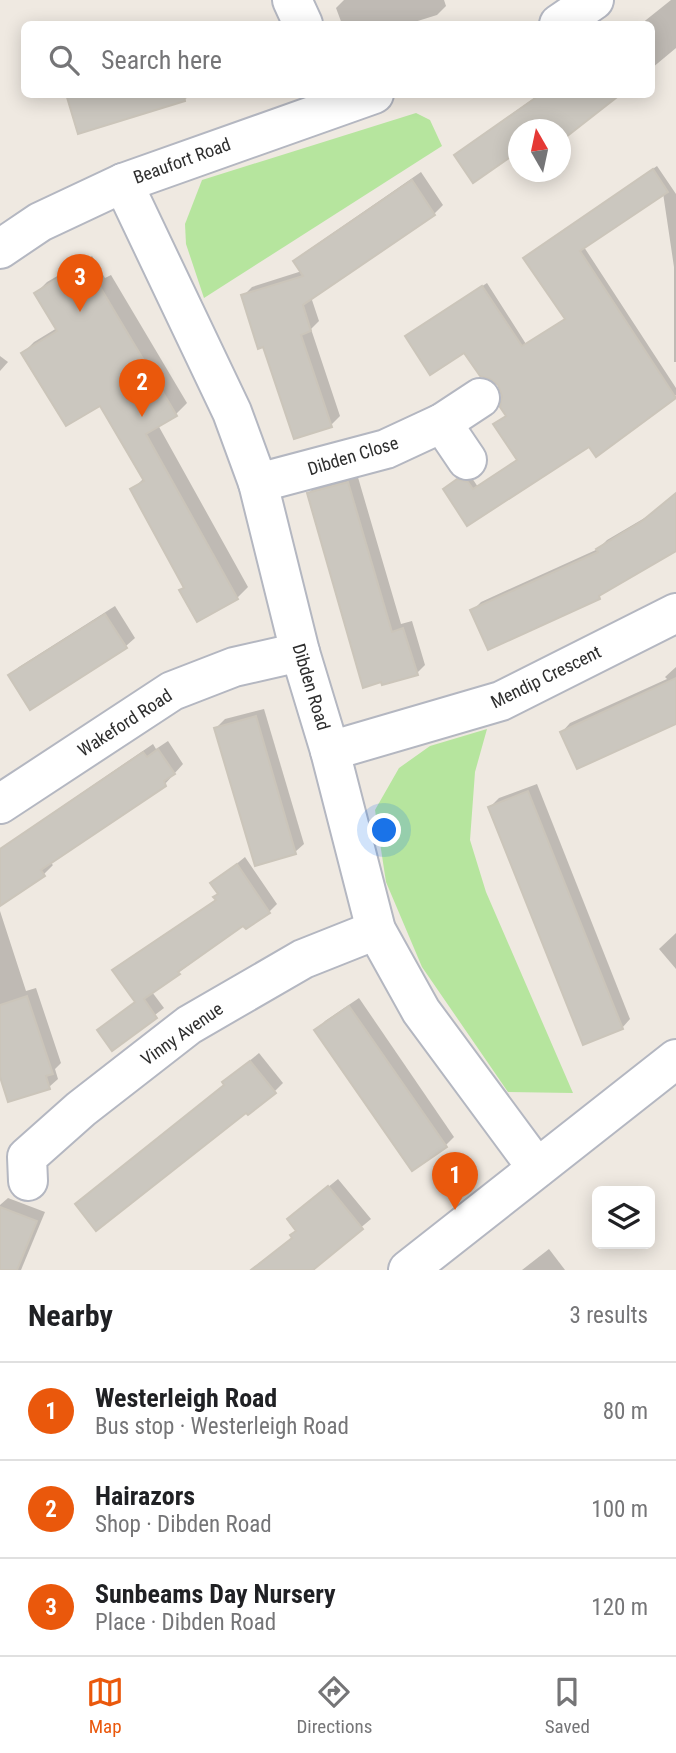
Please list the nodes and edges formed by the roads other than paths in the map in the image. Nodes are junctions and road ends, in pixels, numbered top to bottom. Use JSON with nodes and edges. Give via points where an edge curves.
{"nodes":[{"id":1,"x":292,"y":0,"type":"edge"},
{"id":2,"x":594,"y":0,"type":"edge"},
{"id":3,"x":302,"y":21,"type":"edge"},
{"id":4,"x":563,"y":21,"type":"edge"},
{"id":5,"x":350,"y":98,"type":"edge"},
{"id":6,"x":122,"y":183,"type":"junction"},
{"id":7,"x":0,"y":248,"type":"edge"},
{"id":8,"x":480,"y":398,"type":"dead end"},
{"id":9,"x":442,"y":423,"type":"junction"},
{"id":10,"x":467,"y":460,"type":"dead end"},
{"id":11,"x":258,"y":483,"type":"junction"},
{"id":12,"x":676,"y":612,"type":"edge"},
{"id":13,"x":300,"y":652,"type":"junction"},
{"id":14,"x":330,"y":751,"type":"junction"},
{"id":15,"x":0,"y":804,"type":"edge"},
{"id":16,"x":376,"y":930,"type":"junction"},
{"id":17,"x":676,"y":1059,"type":"edge"},
{"id":18,"x":537,"y":1168,"type":"junction"},
{"id":19,"x":28,"y":1181,"type":"dead end"},
{"id":20,"x":408,"y":1270,"type":"edge"}],
"edges":[{"from":1,"to":3,"type":"street"},
{"from":2,"to":4,"type":"street"},
{"from":5,"to":6,"type":"street","name":"Beaufort Road"},
{"from":6,"to":7,"type":"street","name":"Beaufort Road","via":[[40,222]]},
{"from":6,"to":11,"type":"street","name":"Dibden Road","via":[[232,412]]},
{"from":8,"to":9,"type":"street","name":"Dibden Close"},
{"from":9,"to":10,"type":"street"},
{"from":9,"to":11,"type":"street","name":"Dibden Close","via":[[386,449]]},
{"from":11,"to":13,"type":"street","name":"Dibden Road"},
{"from":12,"to":14,"type":"street","name":"Mendip Crescent","via":[[501,701]]},
{"from":13,"to":14,"type":"street","name":"Dibden Road"},
{"from":13,"to":15,"type":"street","name":"Wakeford Road","via":[[234,667],[172,691]]},
{"from":14,"to":16,"type":"street","name":"Dibden Road"},
{"from":16,"to":18,"type":"street","name":"Dibden Road","via":[[421,1011]]},
{"from":16,"to":19,"type":"street","name":"Vinny Avenue","via":[[303,959],[189,1025],[27,1157]]},
{"from":17,"to":18,"type":"street"},
{"from":18,"to":20,"type":"street"}]}
